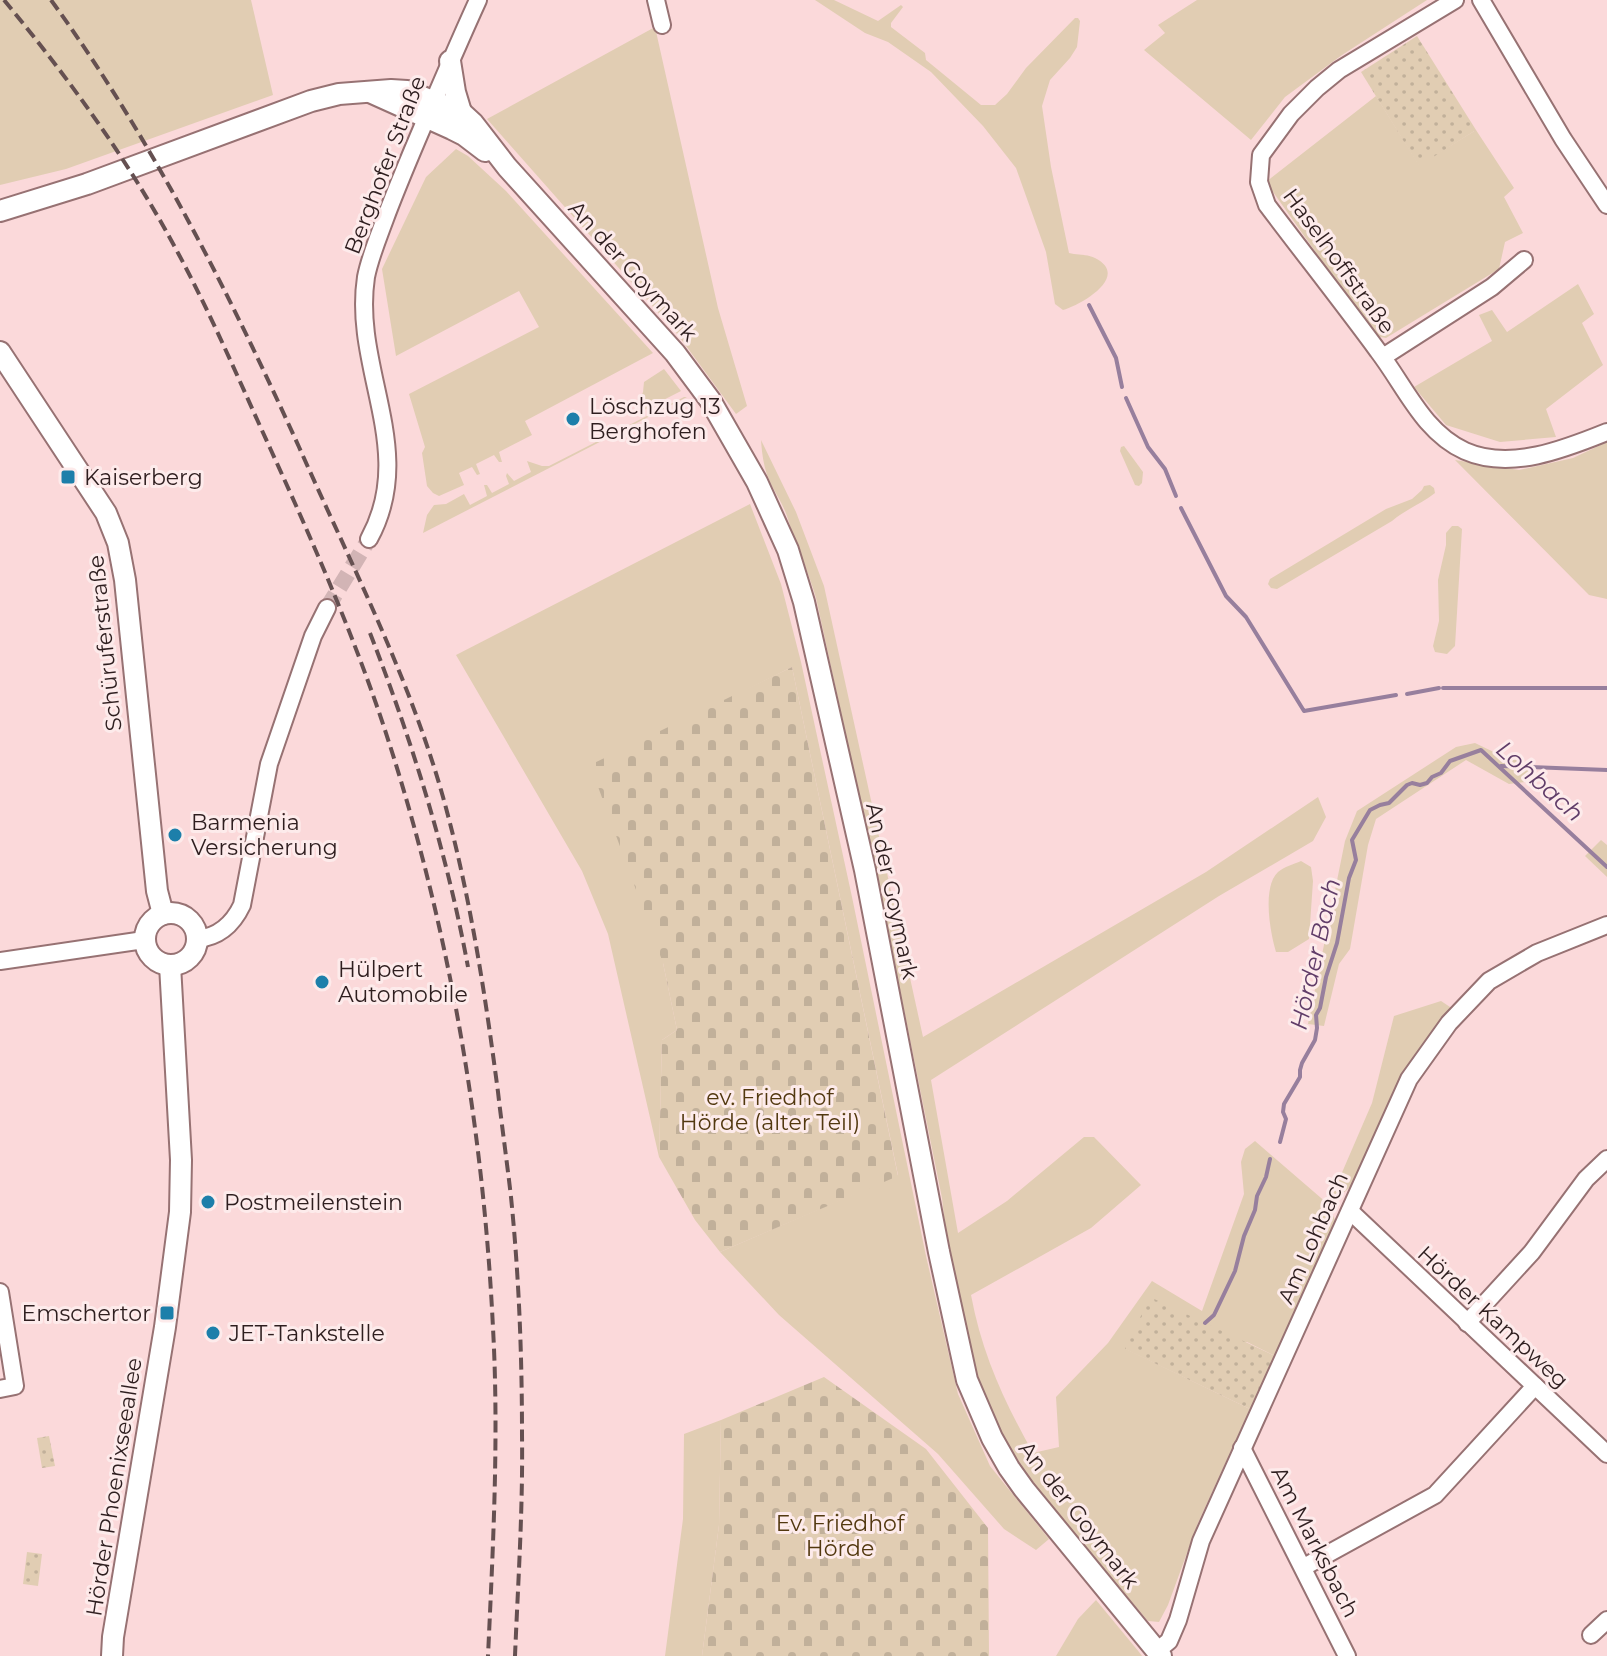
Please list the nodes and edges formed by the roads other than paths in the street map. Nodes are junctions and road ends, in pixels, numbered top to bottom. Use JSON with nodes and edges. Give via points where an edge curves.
{"nodes":[{"id":1,"x":478,"y":0,"type":"edge"},
{"id":2,"x":656,"y":0,"type":"edge"},
{"id":3,"x":1455,"y":0,"type":"edge"},
{"id":4,"x":1481,"y":0,"type":"edge"},
{"id":5,"x":662,"y":25,"type":"dead end"},
{"id":6,"x":450,"y":61,"type":"junction"},
{"id":7,"x":430,"y":109,"type":"junction"},
{"id":8,"x":461,"y":112,"type":"junction"},
{"id":9,"x":507,"y":167,"type":"junction"},
{"id":10,"x":1607,"y":205,"type":"edge"},
{"id":11,"x":0,"y":211,"type":"edge"},
{"id":12,"x":1524,"y":260,"type":"dead end"},
{"id":13,"x":0,"y":352,"type":"edge"},
{"id":14,"x":1383,"y":357,"type":"junction"},
{"id":15,"x":1607,"y":432,"type":"edge"},
{"id":16,"x":369,"y":539,"type":"tunnel mouth"},
{"id":17,"x":327,"y":608,"type":"tunnel mouth"},
{"id":18,"x":163,"y":914,"type":"junction"},
{"id":19,"x":1607,"y":925,"type":"edge"},
{"id":20,"x":197,"y":939,"type":"junction"},
{"id":21,"x":144,"y":940,"type":"junction"},
{"id":22,"x":0,"y":961,"type":"edge"},
{"id":23,"x":170,"y":965,"type":"junction"},
{"id":24,"x":1607,"y":1159,"type":"edge"},
{"id":25,"x":1350,"y":1211,"type":"junction"},
{"id":26,"x":0,"y":1292,"type":"edge"},
{"id":27,"x":1467,"y":1323,"type":"junction"},
{"id":28,"x":1535,"y":1386,"type":"junction"},
{"id":29,"x":0,"y":1389,"type":"edge"},
{"id":30,"x":1242,"y":1448,"type":"junction"},
{"id":31,"x":1607,"y":1454,"type":"edge"},
{"id":32,"x":1304,"y":1567,"type":"junction"},
{"id":33,"x":1607,"y":1620,"type":"edge"},
{"id":34,"x":1591,"y":1635,"type":"dead end"},
{"id":35,"x":1159,"y":1654,"type":"edge"},
{"id":36,"x":112,"y":1656,"type":"edge"},
{"id":37,"x":1347,"y":1656,"type":"edge"}],
"edges":[{"from":1,"to":6,"type":"street","name":"Berghofer Straße"},
{"from":2,"to":5,"type":"street"},
{"from":3,"to":14,"type":"street","name":"Haselhoffstraße","via":[[1339,70],[1291,114],[1261,155],[1259,182],[1267,205]]},
{"from":4,"to":10,"type":"street"},
{"from":6,"to":7,"type":"street","name":"Berghofer Straße"},
{"from":6,"to":8,"type":"main road"},
{"from":7,"to":8,"type":"main road","name":"An der Goymark"},
{"from":7,"to":9,"type":"main road","name":"An der Goymark"},
{"from":7,"to":11,"type":"main road","name":"An der Goymark","via":[[368,91],[339,94]]},
{"from":7,"to":16,"type":"street","name":"Berghofer Straße","via":[[366,277],[366,343],[389,460],[384,503]]},
{"from":8,"to":9,"type":"main road","name":"An der Goymark"},
{"from":9,"to":35,"type":"main road","name":"An der Goymark","via":[[699,385],[747,464],[788,550],[865,870],[967,1380],[1009,1468]]},
{"from":12,"to":14,"type":"street","name":"Haselhoffstraße","via":[[1492,287]]},
{"from":13,"to":18,"type":"main road","name":"Schüruferstraße","via":[[106,513],[118,543]]},
{"from":14,"to":15,"type":"street","name":"Haselhoffstraße","via":[[1440,435],[1466,451],[1513,458],[1541,455]]},
{"from":17,"to":20,"type":"street","via":[[269,764],[242,905],[224,929]]},
{"from":18,"to":20,"type":"main road","via":[[186,918]]},
{"from":18,"to":21,"type":"main road","via":[[149,924]]},
{"from":19,"to":25,"type":"street","name":"Am Lohbach","via":[[1537,953],[1489,981],[1449,1023],[1409,1079]]},
{"from":20,"to":23,"type":"main road","via":[[191,955]]},
{"from":21,"to":22,"type":"street"},
{"from":21,"to":23,"type":"main road","via":[[155,960]]},
{"from":23,"to":36,"type":"main road","name":"Hörder Phoenixseeallee","via":[[180,1128],[177,1246]]},
{"from":24,"to":27,"type":"street"},
{"from":25,"to":27,"type":"street","name":"Hörder Kampweg"},
{"from":25,"to":30,"type":"street","name":"Am Lohbach"},
{"from":26,"to":29,"type":"street","via":[[15,1386]]},
{"from":27,"to":28,"type":"street","name":"Hörder Kampweg"},
{"from":28,"to":31,"type":"street","name":"Hörder Kampweg"},
{"from":28,"to":32,"type":"street","via":[[1435,1495]]},
{"from":30,"to":32,"type":"street","name":"Am Marksbach"},
{"from":30,"to":35,"type":"street","name":"Am Lohbach","via":[[1201,1541],[1178,1620]]},
{"from":32,"to":37,"type":"street","name":"Am Marksbach"},
{"from":33,"to":34,"type":"street"}]}
